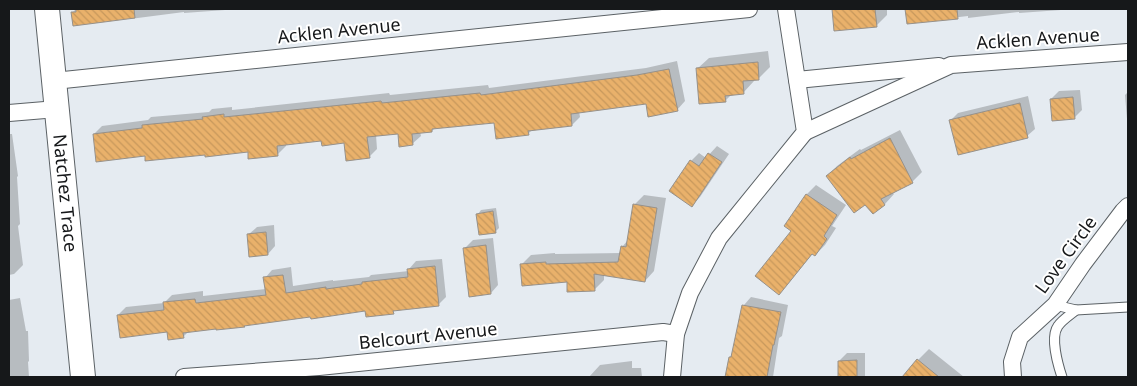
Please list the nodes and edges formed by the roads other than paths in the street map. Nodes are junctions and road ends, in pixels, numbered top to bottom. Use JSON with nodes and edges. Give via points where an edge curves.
{"nodes":[{"id":1,"x":47,"y":9,"type":"edge"},
{"id":2,"x":748,"y":9,"type":"edge"},
{"id":3,"x":786,"y":9,"type":"edge"},
{"id":4,"x":1128,"y":52,"type":"edge"},
{"id":5,"x":951,"y":65,"type":"junction"},
{"id":6,"x":797,"y":80,"type":"junction"},
{"id":7,"x":54,"y":81,"type":"junction"},
{"id":8,"x":56,"y":109,"type":"junction"},
{"id":9,"x":9,"y":113,"type":"edge"},
{"id":10,"x":805,"y":132,"type":"junction"},
{"id":11,"x":1128,"y":206,"type":"edge"},
{"id":12,"x":1056,"y":305,"type":"junction"},
{"id":13,"x":1128,"y":308,"type":"edge"},
{"id":14,"x":1076,"y":310,"type":"junction"},
{"id":15,"x":676,"y":334,"type":"junction"},
{"id":16,"x":83,"y":377,"type":"edge"},
{"id":17,"x":184,"y":377,"type":"edge"},
{"id":18,"x":672,"y":377,"type":"edge"},
{"id":19,"x":1013,"y":377,"type":"edge"},
{"id":20,"x":1062,"y":377,"type":"edge"}],
"edges":[{"from":1,"to":7,"type":"main road","name":"Natchez Trace"},
{"from":2,"to":7,"type":"street","name":"Acklen Avenue"},
{"from":3,"to":6,"type":"street"},
{"from":4,"to":5,"type":"street","name":"Acklen Avenue"},
{"from":5,"to":6,"type":"street","name":"Acklen Avenue"},
{"from":5,"to":10,"type":"street","name":"Acklen Avenue"},
{"from":6,"to":10,"type":"street"},
{"from":7,"to":8,"type":"main road","name":"Natchez Trace"},
{"from":8,"to":9,"type":"street"},
{"from":8,"to":16,"type":"main road","name":"Natchez Trace"},
{"from":10,"to":15,"type":"street","via":[[718,238],[690,293]]},
{"from":11,"to":12,"type":"street","name":"Love Circle"},
{"from":12,"to":14,"type":"lane"},
{"from":12,"to":19,"type":"street","name":"Love Circle","via":[[1020,337],[1012,362]]},
{"from":13,"to":14,"type":"lane"},
{"from":14,"to":20,"type":"lane","via":[[1057,327],[1054,344]]},
{"from":15,"to":17,"type":"street","name":"Belcourt Avenue","via":[[663,332],[319,367]]},
{"from":15,"to":18,"type":"street"}]}
